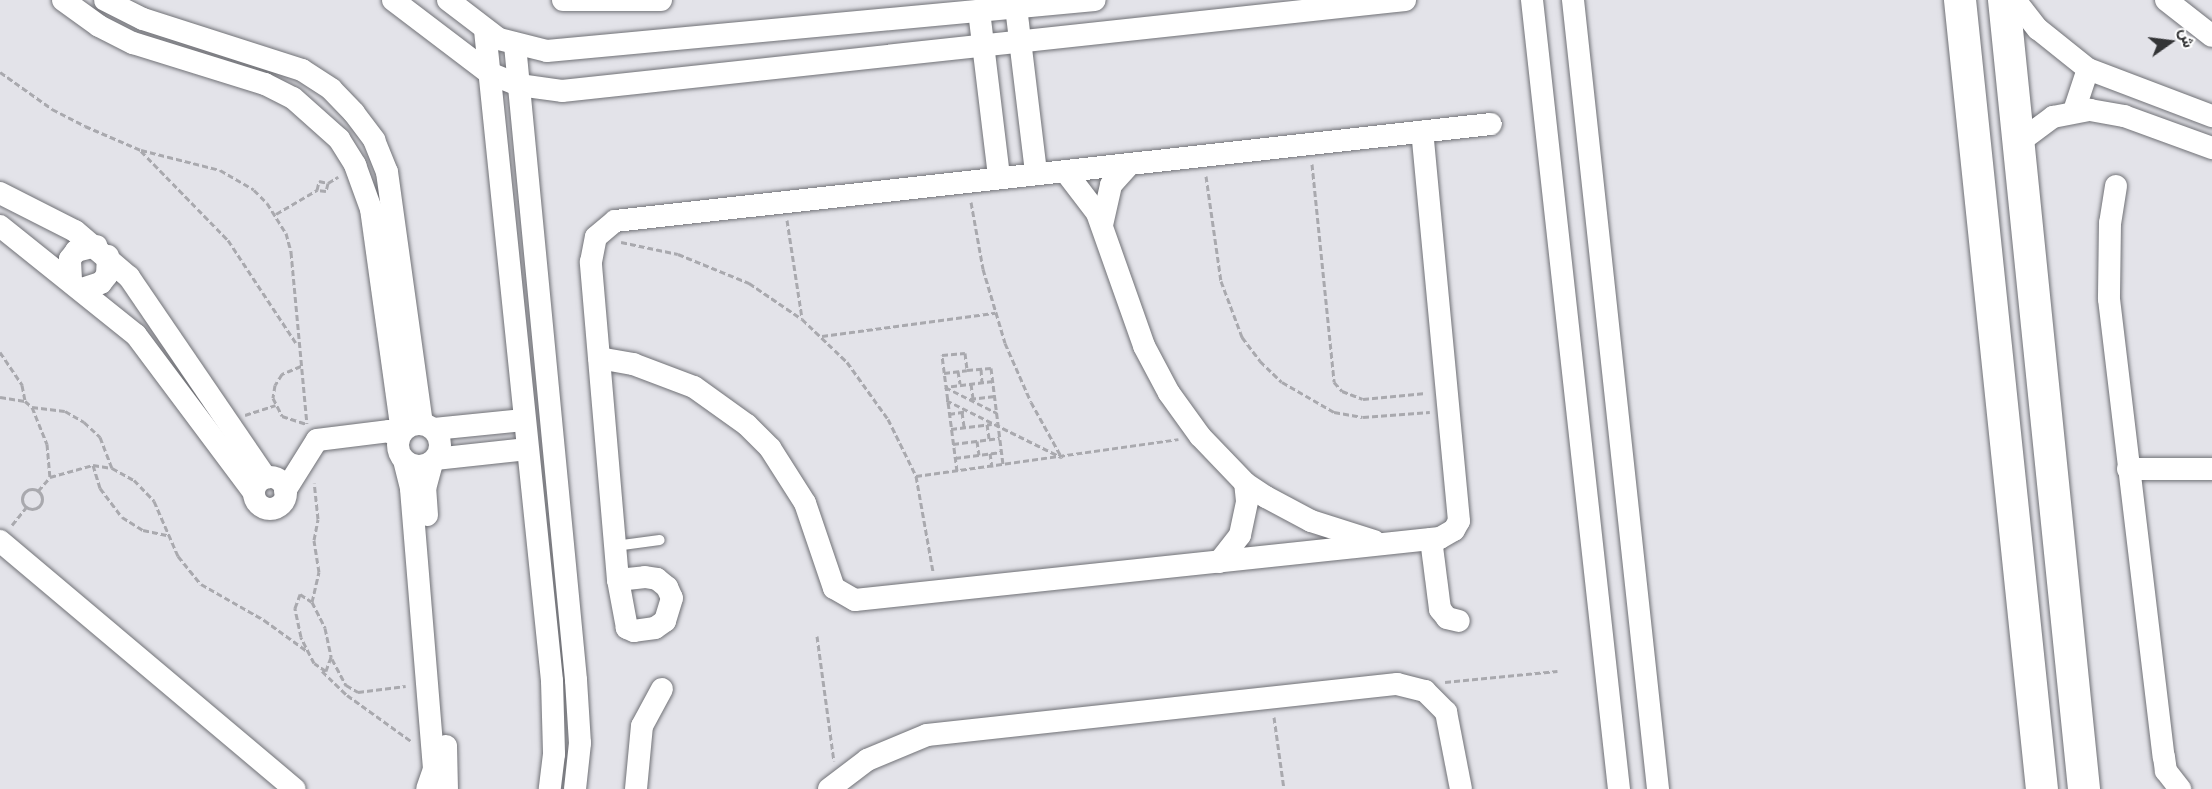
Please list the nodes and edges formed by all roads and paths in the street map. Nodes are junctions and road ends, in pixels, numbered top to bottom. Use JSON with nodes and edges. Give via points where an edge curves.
{"nodes":[{"id":1,"x":63,"y":0,"type":"edge"},
{"id":2,"x":105,"y":0,"type":"edge"},
{"id":3,"x":393,"y":0,"type":"edge"},
{"id":4,"x":448,"y":0,"type":"edge"},
{"id":5,"x":563,"y":0,"type":"edge"},
{"id":6,"x":661,"y":0,"type":"edge"},
{"id":7,"x":1095,"y":0,"type":"edge"},
{"id":8,"x":1405,"y":0,"type":"edge"},
{"id":9,"x":1532,"y":0,"type":"edge"},
{"id":10,"x":1573,"y":0,"type":"edge"},
{"id":11,"x":1960,"y":0,"type":"edge"},
{"id":12,"x":2004,"y":0,"type":"edge"},
{"id":13,"x":2015,"y":0,"type":"edge"},
{"id":14,"x":2166,"y":0,"type":"edge"},
{"id":15,"x":1016,"y":7,"type":"junction"},
{"id":16,"x":979,"y":11,"type":"junction"},
{"id":17,"x":143,"y":19,"type":"junction"},
{"id":18,"x":484,"y":30,"type":"junction"},
{"id":19,"x":2212,"y":36,"type":"edge"},
{"id":20,"x":1020,"y":41,"type":"junction"},
{"id":21,"x":133,"y":43,"type":"junction"},
{"id":22,"x":515,"y":45,"type":"junction"},
{"id":23,"x":984,"y":46,"type":"junction"},
{"id":24,"x":234,"y":48,"type":"junction"},
{"id":25,"x":2088,"y":69,"type":"junction"},
{"id":26,"x":0,"y":72,"type":"edge"},
{"id":27,"x":489,"y":73,"type":"junction"},
{"id":28,"x":227,"y":75,"type":"junction"},
{"id":29,"x":519,"y":85,"type":"junction"},
{"id":30,"x":2134,"y":88,"type":"junction"},
{"id":31,"x":2162,"y":99,"type":"junction"},
{"id":32,"x":2074,"y":111,"type":"junction"},
{"id":33,"x":2124,"y":116,"type":"junction"},
{"id":34,"x":2212,"y":116,"type":"edge"},
{"id":35,"x":1491,"y":124,"type":"dead end"},
{"id":36,"x":2153,"y":126,"type":"junction"},
{"id":37,"x":1422,"y":132,"type":"junction"},
{"id":38,"x":2018,"y":143,"type":"junction"},
{"id":39,"x":1310,"y":144,"type":"junction"},
{"id":40,"x":2212,"y":148,"type":"edge"},
{"id":41,"x":141,"y":150,"type":"junction"},
{"id":42,"x":1204,"y":156,"type":"junction"},
{"id":43,"x":1130,"y":164,"type":"junction"},
{"id":44,"x":1065,"y":171,"type":"junction"},
{"id":45,"x":1036,"y":173,"type":"junction"},
{"id":46,"x":999,"y":176,"type":"junction"},
{"id":47,"x":969,"y":180,"type":"junction"},
{"id":48,"x":2116,"y":186,"type":"dead end"},
{"id":49,"x":317,"y":190,"type":"junction"},
{"id":50,"x":0,"y":193,"type":"edge"},
{"id":51,"x":784,"y":202,"type":"junction"},
{"id":52,"x":394,"y":205,"type":"junction"},
{"id":53,"x":371,"y":209,"type":"junction"},
{"id":54,"x":276,"y":214,"type":"junction"},
{"id":55,"x":1102,"y":225,"type":"junction"},
{"id":56,"x":0,"y":226,"type":"edge"},
{"id":57,"x":596,"y":237,"type":"junction"},
{"id":58,"x":2029,"y":246,"type":"junction"},
{"id":59,"x":1985,"y":250,"type":"junction"},
{"id":60,"x":102,"y":251,"type":"junction"},
{"id":61,"x":77,"y":284,"type":"junction"},
{"id":62,"x":407,"y":304,"type":"junction"},
{"id":63,"x":384,"y":308,"type":"junction"},
{"id":64,"x":995,"y":313,"type":"junction"},
{"id":65,"x":802,"y":319,"type":"junction"},
{"id":66,"x":822,"y":336,"type":"junction"},
{"id":67,"x":297,"y":344,"type":"junction"},
{"id":68,"x":0,"y":352,"type":"edge"},
{"id":69,"x":169,"y":357,"type":"junction"},
{"id":70,"x":599,"y":358,"type":"junction"},
{"id":71,"x":301,"y":366,"type":"junction"},
{"id":72,"x":981,"y":369,"type":"junction"},
{"id":73,"x":967,"y":370,"type":"junction"},
{"id":74,"x":958,"y":371,"type":"junction"},
{"id":75,"x":944,"y":373,"type":"junction"},
{"id":76,"x":406,"y":380,"type":"junction"},
{"id":77,"x":993,"y":381,"type":"junction"},
{"id":78,"x":982,"y":383,"type":"junction"},
{"id":79,"x":971,"y":384,"type":"junction"},
{"id":80,"x":960,"y":385,"type":"junction"},
{"id":81,"x":945,"y":387,"type":"junction"},
{"id":82,"x":995,"y":396,"type":"junction"},
{"id":83,"x":0,"y":397,"type":"edge"},
{"id":84,"x":983,"y":397,"type":"junction"},
{"id":85,"x":971,"y":399,"type":"junction"},
{"id":86,"x":946,"y":400,"type":"junction"},
{"id":87,"x":26,"y":401,"type":"junction"},
{"id":88,"x":1447,"y":401,"type":"junction"},
{"id":89,"x":275,"y":405,"type":"junction"},
{"id":90,"x":32,"y":407,"type":"junction"},
{"id":91,"x":984,"y":407,"type":"junction"},
{"id":92,"x":969,"y":411,"type":"junction"},
{"id":93,"x":962,"y":412,"type":"junction"},
{"id":94,"x":997,"y":413,"type":"junction"},
{"id":95,"x":949,"y":414,"type":"junction"},
{"id":96,"x":524,"y":420,"type":"junction"},
{"id":97,"x":994,"y":423,"type":"junction"},
{"id":98,"x":307,"y":424,"type":"junction"},
{"id":99,"x":987,"y":424,"type":"junction"},
{"id":100,"x":999,"y":426,"type":"junction"},
{"id":101,"x":964,"y":427,"type":"junction"},
{"id":102,"x":951,"y":429,"type":"junction"},
{"id":103,"x":414,"y":431,"type":"junction"},
{"id":104,"x":227,"y":433,"type":"junction"},
{"id":105,"x":1200,"y":436,"type":"junction"},
{"id":106,"x":1000,"y":438,"type":"junction"},
{"id":107,"x":989,"y":439,"type":"junction"},
{"id":108,"x":977,"y":441,"type":"junction"},
{"id":109,"x":953,"y":444,"type":"junction"},
{"id":110,"x":309,"y":448,"type":"junction"},
{"id":111,"x":527,"y":449,"type":"junction"},
{"id":112,"x":1002,"y":452,"type":"junction"},
{"id":113,"x":990,"y":453,"type":"junction"},
{"id":114,"x":979,"y":455,"type":"junction"},
{"id":115,"x":955,"y":458,"type":"junction"},
{"id":116,"x":1062,"y":458,"type":"junction"},
{"id":117,"x":404,"y":460,"type":"junction"},
{"id":118,"x":434,"y":460,"type":"junction"},
{"id":119,"x":93,"y":465,"type":"junction"},
{"id":120,"x":1003,"y":465,"type":"junction"},
{"id":121,"x":992,"y":467,"type":"junction"},
{"id":122,"x":112,"y":468,"type":"junction"},
{"id":123,"x":2128,"y":469,"type":"junction"},
{"id":124,"x":2212,"y":469,"type":"edge"},
{"id":125,"x":957,"y":471,"type":"junction"},
{"id":126,"x":916,"y":476,"type":"junction"},
{"id":127,"x":50,"y":477,"type":"junction"},
{"id":128,"x":1245,"y":483,"type":"junction"},
{"id":129,"x":38,"y":491,"type":"junction"},
{"id":130,"x":419,"y":499,"type":"junction"},
{"id":131,"x":26,"y":507,"type":"junction"},
{"id":132,"x":167,"y":536,"type":"junction"},
{"id":133,"x":1431,"y":539,"type":"junction"},
{"id":134,"x":660,"y":540,"type":"dead end"},
{"id":135,"x":4,"y":544,"type":"edge"},
{"id":136,"x":1384,"y":544,"type":"junction"},
{"id":137,"x":615,"y":546,"type":"junction"},
{"id":138,"x":1219,"y":562,"type":"junction"},
{"id":139,"x":618,"y":580,"type":"dead end"},
{"id":140,"x":935,"y":594,"type":"junction"},
{"id":141,"x":312,"y":602,"type":"junction"},
{"id":142,"x":1459,"y":621,"type":"dead end"},
{"id":143,"x":817,"y":636,"type":"dead end"},
{"id":144,"x":307,"y":651,"type":"junction"},
{"id":145,"x":331,"y":657,"type":"junction"},
{"id":146,"x":321,"y":670,"type":"junction"},
{"id":147,"x":430,"y":670,"type":"junction"},
{"id":148,"x":1557,"y":671,"type":"dead end"},
{"id":149,"x":576,"y":680,"type":"junction"},
{"id":150,"x":552,"y":681,"type":"junction"},
{"id":151,"x":1410,"y":685,"type":"junction"},
{"id":152,"x":662,"y":689,"type":"dead end"},
{"id":153,"x":352,"y":690,"type":"junction"},
{"id":154,"x":346,"y":695,"type":"junction"},
{"id":155,"x":1271,"y":697,"type":"junction"},
{"id":156,"x":438,"y":775,"type":"edge"},
{"id":157,"x":834,"y":784,"type":"edge"},
{"id":158,"x":295,"y":789,"type":"edge"},
{"id":159,"x":550,"y":789,"type":"edge"},
{"id":160,"x":575,"y":789,"type":"edge"},
{"id":161,"x":636,"y":789,"type":"edge"},
{"id":162,"x":1284,"y":789,"type":"edge"},
{"id":163,"x":1461,"y":789,"type":"edge"},
{"id":164,"x":1619,"y":789,"type":"edge"},
{"id":165,"x":1658,"y":789,"type":"edge"},
{"id":166,"x":2042,"y":789,"type":"edge"},
{"id":167,"x":2084,"y":789,"type":"edge"},
{"id":168,"x":2180,"y":789,"type":"edge"}],
"edges":[{"from":1,"to":21,"type":"street","via":[[99,26]]},
{"from":2,"to":17,"type":"street"},
{"from":3,"to":27,"type":"street"},
{"from":4,"to":18,"type":"street"},
{"from":5,"to":6,"type":"street"},
{"from":7,"to":15,"type":"street"},
{"from":8,"to":20,"type":"street"},
{"from":9,"to":164,"type":"street"},
{"from":10,"to":165,"type":"street"},
{"from":11,"to":59,"type":"street"},
{"from":12,"to":38,"type":"street"},
{"from":13,"to":25,"type":"street","via":[[2038,29]]},
{"from":14,"to":19,"type":"street"},
{"from":15,"to":16,"type":"street"},
{"from":15,"to":20,"type":"street"},
{"from":16,"to":22,"type":"street","via":[[547,51]]},
{"from":16,"to":23,"type":"street"},
{"from":17,"to":21,"type":"street"},
{"from":17,"to":24,"type":"street"},
{"from":18,"to":22,"type":"street"},
{"from":18,"to":27,"type":"street"},
{"from":20,"to":23,"type":"street"},
{"from":20,"to":45,"type":"street"},
{"from":21,"to":28,"type":"street"},
{"from":22,"to":29,"type":"street"},
{"from":23,"to":29,"type":"street","via":[[562,91]]},
{"from":23,"to":46,"type":"street"},
{"from":24,"to":28,"type":"street"},
{"from":24,"to":52,"type":"street","via":[[303,70],[331,89],[374,141],[387,172]]},
{"from":25,"to":30,"type":"street"},
{"from":25,"to":32,"type":"street"},
{"from":26,"to":41,"type":"path","via":[[52,109]]},
{"from":27,"to":29,"type":"street"},
{"from":27,"to":96,"type":"street"},
{"from":28,"to":53,"type":"street","via":[[265,84],[318,117],[355,165]]},
{"from":29,"to":149,"type":"street"},
{"from":30,"to":31,"type":"street"},
{"from":30,"to":33,"type":"street"},
{"from":31,"to":34,"type":"street"},
{"from":31,"to":36,"type":"street"},
{"from":32,"to":33,"type":"street","via":[[2107,111]]},
{"from":32,"to":38,"type":"street","via":[[2053,117]]},
{"from":33,"to":36,"type":"street"},
{"from":35,"to":37,"type":"street"},
{"from":36,"to":40,"type":"street"},
{"from":37,"to":39,"type":"street"},
{"from":37,"to":88,"type":"street"},
{"from":38,"to":58,"type":"street"},
{"from":39,"to":42,"type":"street"},
{"from":39,"to":88,"type":"path","via":[[1334,382],[1342,391],[1363,399]]},
{"from":41,"to":54,"type":"path","via":[[220,170],[254,190]]},
{"from":41,"to":67,"type":"path","via":[[228,240]]},
{"from":42,"to":43,"type":"street"},
{"from":42,"to":88,"type":"path","via":[[1221,281],[1242,337],[1260,361],[1282,382],[1334,412],[1364,417]]},
{"from":43,"to":44,"type":"street"},
{"from":43,"to":55,"type":"street","via":[[1111,184]]},
{"from":44,"to":45,"type":"street"},
{"from":44,"to":55,"type":"street","via":[[1083,190]]},
{"from":45,"to":46,"type":"street"},
{"from":46,"to":47,"type":"street"},
{"from":47,"to":51,"type":"street"},
{"from":47,"to":64,"type":"path","via":[[983,269]]},
{"from":48,"to":123,"type":"street","via":[[2109,232],[2109,298]]},
{"from":49,"to":49,"type":"path","via":[[319,181],[328,183],[326,191]]},
{"from":49,"to":54,"type":"path"},
{"from":50,"to":60,"type":"street","via":[[52,217]]},
{"from":51,"to":57,"type":"street","via":[[615,221]]},
{"from":51,"to":65,"type":"path"},
{"from":52,"to":53,"type":"street"},
{"from":52,"to":62,"type":"street"},
{"from":53,"to":63,"type":"street"},
{"from":54,"to":67,"type":"path","via":[[291,252]]},
{"from":55,"to":105,"type":"street","via":[[1144,346],[1169,393]]},
{"from":56,"to":61,"type":"street"},
{"from":57,"to":65,"type":"path","via":[[678,254],[714,266],[749,283]]},
{"from":57,"to":70,"type":"street","via":[[591,262]]},
{"from":58,"to":59,"type":"street"},
{"from":58,"to":167,"type":"street"},
{"from":59,"to":166,"type":"street"},
{"from":60,"to":61,"type":"street","via":[[107,275],[101,283]]},
{"from":60,"to":61,"type":"street","via":[[76,251],[70,260]]},
{"from":60,"to":69,"type":"street","via":[[147,300]]},
{"from":61,"to":69,"type":"street","via":[[136,335]]},
{"from":62,"to":63,"type":"street"},
{"from":62,"to":76,"type":"street"},
{"from":63,"to":76,"type":"street"},
{"from":64,"to":66,"type":"path"},
{"from":64,"to":116,"type":"path","via":[[1026,392]]},
{"from":65,"to":66,"type":"path"},
{"from":66,"to":126,"type":"path","via":[[868,389]]},
{"from":67,"to":71,"type":"path"},
{"from":68,"to":87,"type":"path","via":[[22,385]]},
{"from":69,"to":104,"type":"street"},
{"from":70,"to":137,"type":"street"},
{"from":70,"to":140,"type":"street","via":[[664,373],[694,387],[747,424],[789,475],[818,534],[828,577],[844,596],[867,601]]},
{"from":71,"to":89,"type":"path","via":[[288,369],[278,379],[273,392]]},
{"from":71,"to":98,"type":"path"},
{"from":72,"to":73,"type":"path"},
{"from":72,"to":77,"type":"path","via":[[991,368]]},
{"from":72,"to":78,"type":"path"},
{"from":73,"to":74,"type":"path"},
{"from":73,"to":75,"type":"path","via":[[965,352],[942,355]]},
{"from":74,"to":75,"type":"path"},
{"from":74,"to":80,"type":"path"},
{"from":75,"to":81,"type":"path"},
{"from":76,"to":103,"type":"street"},
{"from":77,"to":78,"type":"path"},
{"from":77,"to":82,"type":"path"},
{"from":78,"to":79,"type":"path"},
{"from":79,"to":80,"type":"path"},
{"from":79,"to":85,"type":"path"},
{"from":80,"to":81,"type":"path"},
{"from":81,"to":85,"type":"path"},
{"from":81,"to":86,"type":"path"},
{"from":82,"to":84,"type":"path"},
{"from":82,"to":94,"type":"path"},
{"from":83,"to":87,"type":"path"},
{"from":84,"to":85,"type":"path"},
{"from":84,"to":91,"type":"path"},
{"from":85,"to":91,"type":"path"},
{"from":86,"to":92,"type":"path"},
{"from":86,"to":95,"type":"path"},
{"from":87,"to":90,"type":"path"},
{"from":88,"to":133,"type":"street","via":[[1459,521],[1448,536]]},
{"from":89,"to":98,"type":"path","via":[[288,420]]},
{"from":89,"to":104,"type":"path"},
{"from":90,"to":122,"type":"path","via":[[65,411],[84,422],[100,437]]},
{"from":90,"to":127,"type":"path","via":[[47,444]]},
{"from":91,"to":94,"type":"path"},
{"from":92,"to":93,"type":"path"},
{"from":92,"to":97,"type":"path"},
{"from":93,"to":95,"type":"path"},
{"from":93,"to":101,"type":"path"},
{"from":94,"to":100,"type":"path"},
{"from":95,"to":102,"type":"path"},
{"from":96,"to":103,"type":"street"},
{"from":96,"to":111,"type":"street"},
{"from":97,"to":99,"type":"path"},
{"from":97,"to":100,"type":"path"},
{"from":98,"to":110,"type":"path"},
{"from":99,"to":101,"type":"path"},
{"from":99,"to":107,"type":"path"},
{"from":100,"to":106,"type":"path"},
{"from":100,"to":116,"type":"path"},
{"from":101,"to":102,"type":"path"},
{"from":102,"to":109,"type":"path"},
{"from":103,"to":110,"type":"street","via":[[330,436]]},
{"from":103,"to":117,"type":"street","via":[[398,450]]},
{"from":103,"to":118,"type":"street","via":[[441,447]]},
{"from":104,"to":110,"type":"street","via":[[260,485],[262,507],[273,509],[283,502]]},
{"from":105,"to":116,"type":"path"},
{"from":105,"to":128,"type":"street"},
{"from":106,"to":107,"type":"path"},
{"from":106,"to":112,"type":"path"},
{"from":107,"to":108,"type":"path"},
{"from":108,"to":109,"type":"path"},
{"from":108,"to":114,"type":"path"},
{"from":109,"to":115,"type":"path"},
{"from":110,"to":141,"type":"path","via":[[318,519],[314,540],[319,572]]},
{"from":111,"to":118,"type":"street"},
{"from":111,"to":150,"type":"street"},
{"from":112,"to":113,"type":"path"},
{"from":112,"to":120,"type":"path"},
{"from":113,"to":114,"type":"path"},
{"from":113,"to":121,"type":"path"},
{"from":114,"to":115,"type":"path"},
{"from":115,"to":125,"type":"path"},
{"from":116,"to":120,"type":"path"},
{"from":117,"to":118,"type":"street","via":[[415,466]]},
{"from":117,"to":130,"type":"street"},
{"from":118,"to":130,"type":"street"},
{"from":119,"to":122,"type":"path"},
{"from":119,"to":127,"type":"path"},
{"from":119,"to":132,"type":"path","via":[[100,488],[118,513],[143,530]]},
{"from":120,"to":121,"type":"path"},
{"from":121,"to":125,"type":"path"},
{"from":122,"to":132,"type":"path","via":[[145,490]]},
{"from":123,"to":124,"type":"street"},
{"from":123,"to":168,"type":"street","via":[[2166,771]]},
{"from":125,"to":126,"type":"path"},
{"from":126,"to":140,"type":"path"},
{"from":127,"to":129,"type":"path"},
{"from":128,"to":136,"type":"street","via":[[1311,521]]},
{"from":128,"to":138,"type":"street","via":[[1247,501],[1240,535]]},
{"from":129,"to":131,"type":"path","via":[[26,491],[22,496]]},
{"from":129,"to":131,"type":"path","via":[[42,496],[38,508]]},
{"from":130,"to":147,"type":"street"},
{"from":131,"to":135,"type":"path"},
{"from":132,"to":144,"type":"path","via":[[201,584],[264,620]]},
{"from":133,"to":136,"type":"street"},
{"from":133,"to":142,"type":"street","via":[[1440,609],[1447,618]]},
{"from":134,"to":137,"type":"lane"},
{"from":135,"to":158,"type":"street"},
{"from":136,"to":138,"type":"street"},
{"from":137,"to":139,"type":"street"},
{"from":138,"to":140,"type":"street"},
{"from":141,"to":144,"type":"path","via":[[305,595],[296,598],[297,622]]},
{"from":141,"to":145,"type":"path","via":[[325,628]]},
{"from":143,"to":157,"type":"path"},
{"from":144,"to":146,"type":"path"},
{"from":145,"to":146,"type":"path","via":[[330,667]]},
{"from":145,"to":153,"type":"path"},
{"from":146,"to":154,"type":"path"},
{"from":147,"to":153,"type":"path","via":[[365,692]]},
{"from":147,"to":156,"type":"street"},
{"from":148,"to":151,"type":"path"},
{"from":149,"to":150,"type":"street"},
{"from":149,"to":160,"type":"street","via":[[580,743]]},
{"from":150,"to":159,"type":"street","via":[[554,754]]},
{"from":151,"to":155,"type":"street"},
{"from":151,"to":163,"type":"street","via":[[1437,700],[1446,712]]},
{"from":152,"to":161,"type":"street","via":[[642,726]]},
{"from":153,"to":154,"type":"path"},
{"from":154,"to":156,"type":"path"},
{"from":155,"to":157,"type":"street","via":[[927,735],[886,750]]},
{"from":155,"to":162,"type":"path"}]}
